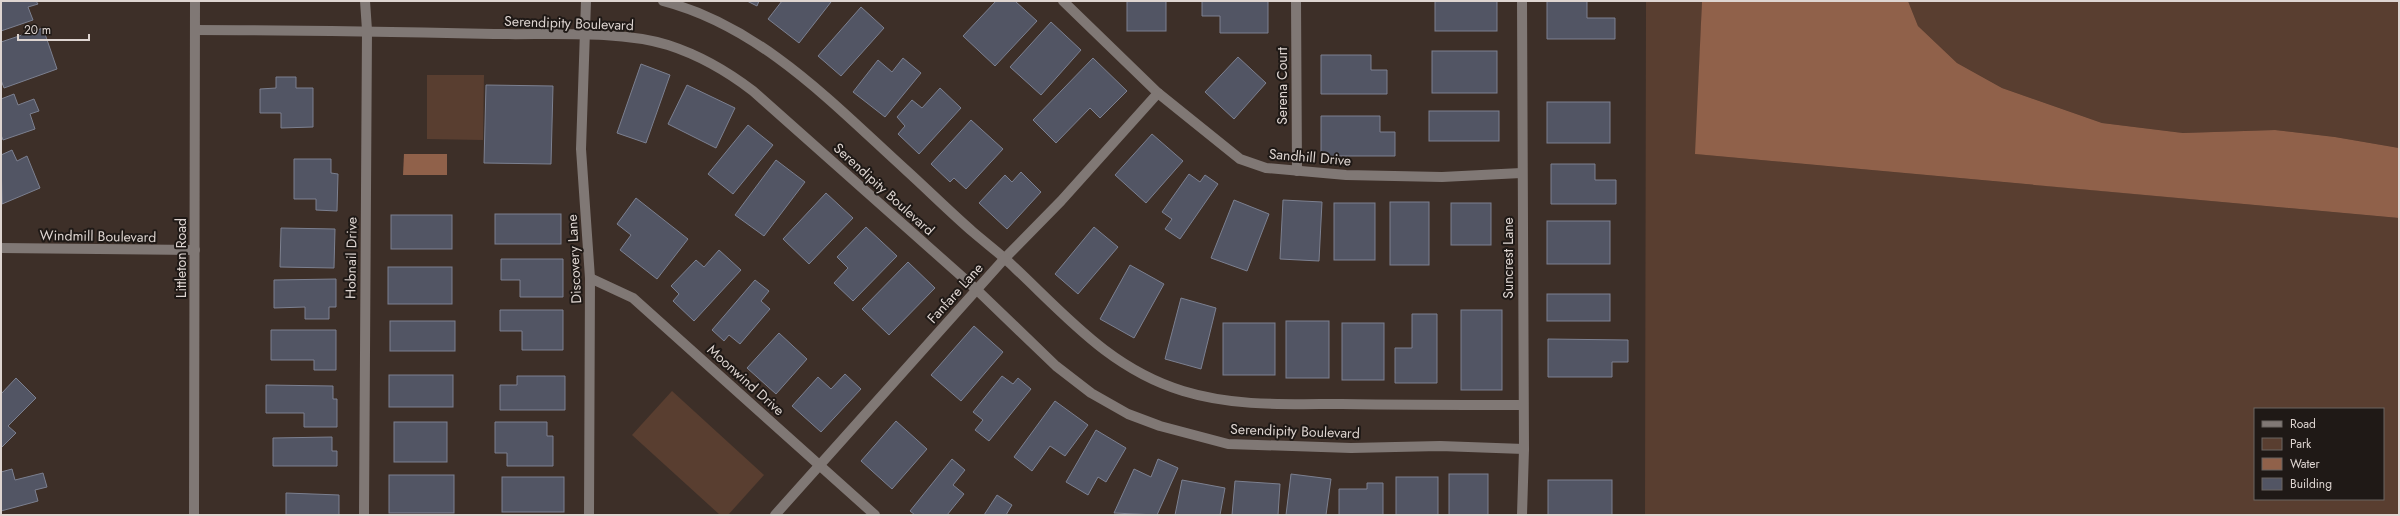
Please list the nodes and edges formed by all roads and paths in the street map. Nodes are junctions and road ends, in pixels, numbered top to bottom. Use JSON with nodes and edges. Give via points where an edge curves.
{"nodes":[{"id":1,"x":195,"y":1,"type":"edge"},
{"id":2,"x":365,"y":1,"type":"edge"},
{"id":3,"x":586,"y":1,"type":"edge"},
{"id":4,"x":663,"y":1,"type":"edge"},
{"id":5,"x":1063,"y":1,"type":"edge"},
{"id":6,"x":1296,"y":1,"type":"edge"},
{"id":7,"x":1522,"y":1,"type":"edge"},
{"id":8,"x":195,"y":30,"type":"junction"},
{"id":9,"x":367,"y":30,"type":"junction"},
{"id":10,"x":584,"y":35,"type":"junction"},
{"id":11,"x":1158,"y":93,"type":"junction"},
{"id":12,"x":1297,"y":171,"type":"junction"},
{"id":13,"x":1521,"y":173,"type":"junction"},
{"id":14,"x":1,"y":248,"type":"edge"},
{"id":15,"x":195,"y":250,"type":"junction"},
{"id":16,"x":1005,"y":258,"type":"junction"},
{"id":17,"x":590,"y":278,"type":"junction"},
{"id":18,"x":977,"y":290,"type":"junction"},
{"id":19,"x":1522,"y":405,"type":"junction"},
{"id":20,"x":1524,"y":449,"type":"junction"},
{"id":21,"x":820,"y":464,"type":"junction"},
{"id":22,"x":194,"y":515,"type":"edge"},
{"id":23,"x":364,"y":515,"type":"edge"},
{"id":24,"x":589,"y":515,"type":"edge"},
{"id":25,"x":775,"y":515,"type":"edge"},
{"id":26,"x":875,"y":515,"type":"edge"},
{"id":27,"x":1522,"y":515,"type":"edge"}],
"edges":[{"from":1,"to":8,"type":"street","name":"Littleton Road"},
{"from":2,"to":9,"type":"street","name":"Hobnail Drive"},
{"from":3,"to":10,"type":"street","name":"Discovery Lane"},
{"from":4,"to":16,"type":"street","name":"Serendipity Boulevard","via":[[716,20],[772,52]]},
{"from":5,"to":11,"type":"street","name":"Sandhill Drive"},
{"from":6,"to":12,"type":"street","name":"Serena Court"},
{"from":7,"to":13,"type":"street","name":"Suncrest Lane"},
{"from":8,"to":9,"type":"street","name":"Serendipity Boulevard"},
{"from":8,"to":15,"type":"street","name":"Littleton Road"},
{"from":9,"to":10,"type":"street","name":"Serendipity Boulevard"},
{"from":9,"to":23,"type":"street","name":"Hobnail Drive"},
{"from":10,"to":17,"type":"street","name":"Discovery Lane","via":[[581,149]]},
{"from":10,"to":18,"type":"street","name":"Serendipity Boulevard","via":[[638,39],[668,45],[704,59],[731,74]]},
{"from":11,"to":12,"type":"street","name":"Sandhill Drive","via":[[1240,159],[1266,168]]},
{"from":11,"to":16,"type":"street","name":"Fanfare Lane","via":[[1061,201]]},
{"from":12,"to":13,"type":"street","name":"Sandhill Drive","via":[[1442,177]]},
{"from":13,"to":19,"type":"street","name":"Suncrest Lane"},
{"from":14,"to":15,"type":"street","name":"Windmill Boulevard"},
{"from":15,"to":22,"type":"street","name":"Littleton Road"},
{"from":16,"to":18,"type":"street","name":"Fanfare Lane"},
{"from":16,"to":19,"type":"street","name":"Serendipity Boulevard","via":[[1097,346],[1150,378],[1182,390],[1247,404]]},
{"from":17,"to":21,"type":"street","name":"Moonwind Drive","via":[[633,298],[755,409]]},
{"from":17,"to":24,"type":"street","name":"Discovery Lane"},
{"from":18,"to":20,"type":"street","name":"Serendipity Boulevard","via":[[1056,366],[1090,392],[1128,414],[1194,436],[1228,444],[1262,446],[1440,446]]},
{"from":18,"to":21,"type":"street","name":"Fanfare Lane"},
{"from":19,"to":20,"type":"street","name":"Suncrest Lane"},
{"from":20,"to":27,"type":"street","name":"Suncrest Lane"},
{"from":21,"to":25,"type":"street","name":"Fanfare Lane"},
{"from":21,"to":26,"type":"street","name":"Moonwind Drive"}]}
